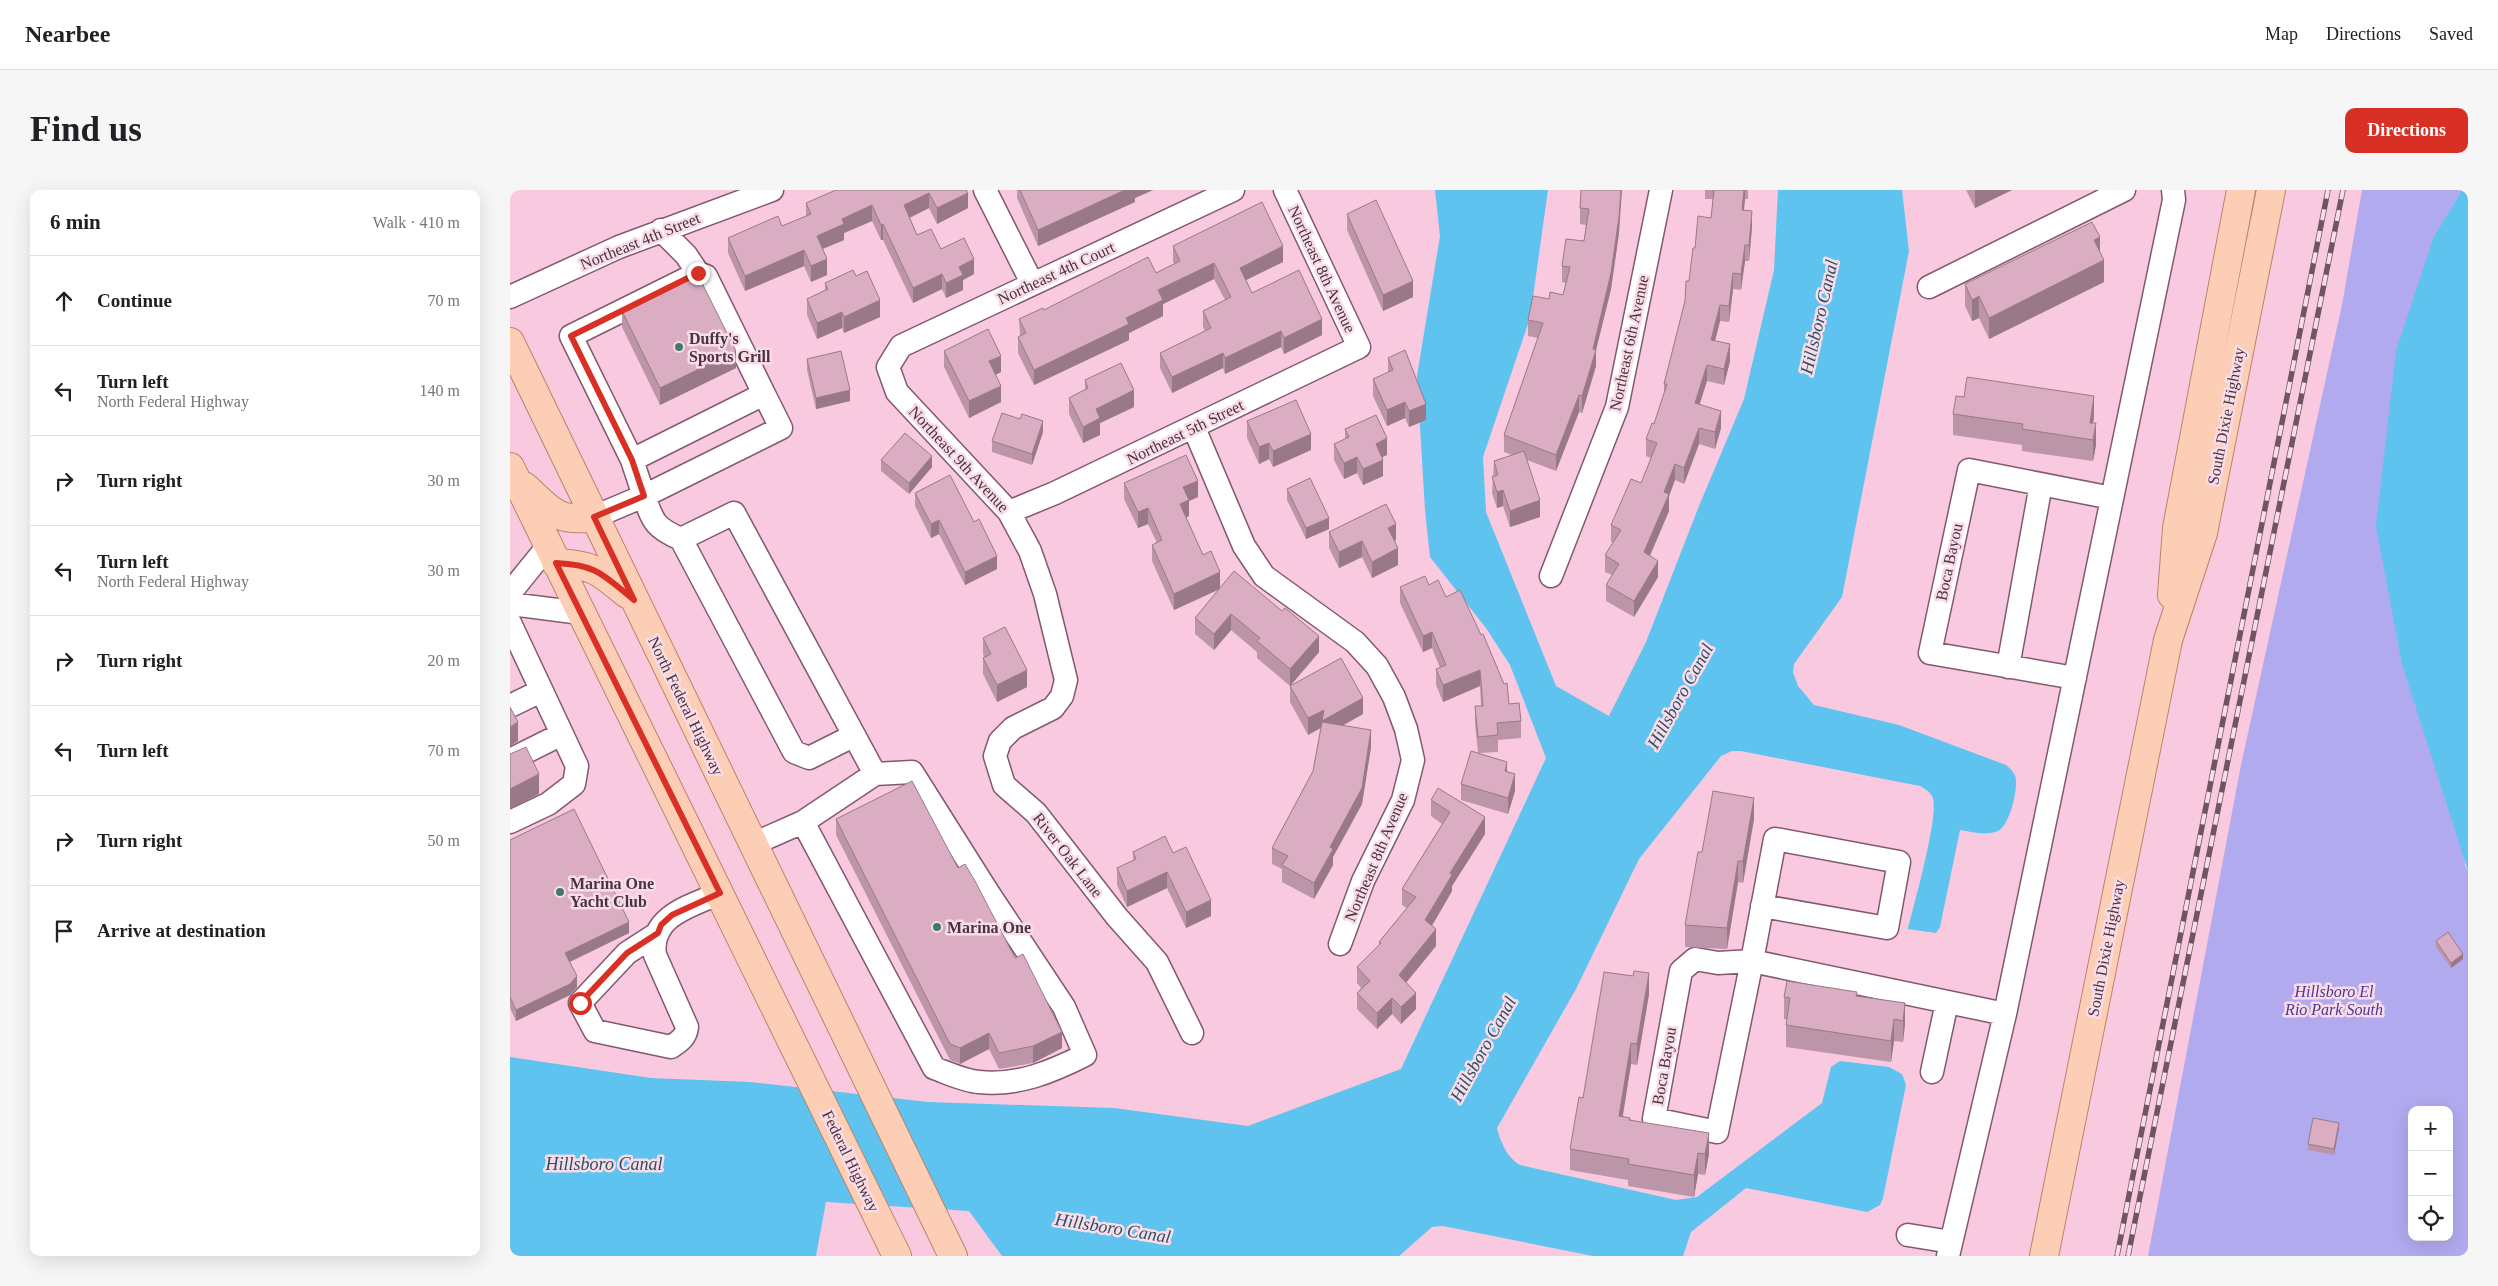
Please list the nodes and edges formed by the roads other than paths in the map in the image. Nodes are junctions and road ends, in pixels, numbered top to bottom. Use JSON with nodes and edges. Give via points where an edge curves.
{"nodes":[{"id":1,"x":772,"y":190,"type":"edge"},
{"id":2,"x":985,"y":190,"type":"edge"},
{"id":3,"x":1233,"y":190,"type":"edge"},
{"id":4,"x":1285,"y":190,"type":"edge"},
{"id":5,"x":1661,"y":190,"type":"edge"},
{"id":6,"x":2124,"y":190,"type":"edge"},
{"id":7,"x":2173,"y":190,"type":"edge"},
{"id":8,"x":2241,"y":190,"type":"edge"},
{"id":9,"x":2271,"y":190,"type":"edge"},
{"id":10,"x":661,"y":230,"type":"junction"},
{"id":11,"x":698,"y":273,"type":"junction"},
{"id":12,"x":1032,"y":284,"type":"junction"},
{"id":13,"x":1929,"y":287,"type":"dead end"},
{"id":14,"x":510,"y":297,"type":"edge"},
{"id":15,"x":510,"y":342,"type":"edge"},
{"id":16,"x":1359,"y":347,"type":"joint"},
{"id":17,"x":888,"y":368,"type":"joint"},
{"id":18,"x":764,"y":394,"type":"junction"},
{"id":19,"x":1194,"y":428,"type":"junction"},
{"id":20,"x":632,"y":460,"type":"junction"},
{"id":21,"x":513,"y":473,"type":"edge"},
{"id":22,"x":2041,"y":484,"type":"junction"},
{"id":23,"x":644,"y":496,"type":"junction"},
{"id":24,"x":2112,"y":498,"type":"junction"},
{"id":25,"x":1009,"y":512,"type":"junction"},
{"id":26,"x":594,"y":517,"type":"junction"},
{"id":27,"x":681,"y":539,"type":"junction"},
{"id":28,"x":552,"y":554,"type":"junction"},
{"id":29,"x":1551,"y":576,"type":"dead end"},
{"id":30,"x":510,"y":593,"type":"edge"},
{"id":31,"x":634,"y":600,"type":"junction"},
{"id":32,"x":510,"y":604,"type":"edge"},
{"id":33,"x":581,"y":614,"type":"junction"},
{"id":34,"x":510,"y":623,"type":"edge"},
{"id":35,"x":2168,"y":640,"type":"junction"},
{"id":36,"x":2008,"y":666,"type":"junction"},
{"id":37,"x":2075,"y":678,"type":"junction"},
{"id":38,"x":541,"y":691,"type":"junction"},
{"id":39,"x":1062,"y":696,"type":"joint"},
{"id":40,"x":510,"y":706,"type":"edge"},
{"id":41,"x":562,"y":734,"type":"junction"},
{"id":42,"x":854,"y":736,"type":"junction"},
{"id":43,"x":510,"y":760,"type":"edge"},
{"id":44,"x":874,"y":774,"type":"junction"},
{"id":45,"x":510,"y":822,"type":"edge"},
{"id":46,"x":804,"y":822,"type":"junction"},
{"id":47,"x":753,"y":844,"type":"junction"},
{"id":48,"x":720,"y":893,"type":"junction"},
{"id":49,"x":1762,"y":906,"type":"junction"},
{"id":50,"x":658,"y":933,"type":"junction"},
{"id":51,"x":1340,"y":944,"type":"dead end"},
{"id":52,"x":1752,"y":961,"type":"junction"},
{"id":53,"x":1947,"y":1002,"type":"junction"},
{"id":54,"x":2006,"y":1014,"type":"junction"},
{"id":55,"x":1192,"y":1033,"type":"dead end"},
{"id":56,"x":1932,"y":1072,"type":"dead end"},
{"id":57,"x":1908,"y":1235,"type":"dead end"},
{"id":58,"x":1949,"y":1249,"type":"edge"},
{"id":59,"x":897,"y":1256,"type":"edge"},
{"id":60,"x":953,"y":1256,"type":"edge"},
{"id":61,"x":2044,"y":1256,"type":"edge"}],
"edges":[{"from":1,"to":10,"type":"street","name":"Northeast 4th Street"},
{"from":2,"to":12,"type":"street"},
{"from":3,"to":12,"type":"street","name":"Northeast 4th Court"},
{"from":4,"to":16,"type":"street","name":"Northeast 8th Avenue"},
{"from":5,"to":29,"type":"street","name":"Northeast 6th Avenue","via":[[1618,407]]},
{"from":6,"to":13,"type":"street"},
{"from":7,"to":24,"type":"street","via":[[2174,200]]},
{"from":8,"to":35,"type":"main road","name":"South Dixie Highway","via":[[2177,528]]},
{"from":9,"to":35,"type":"main road","name":"South Dixie Highway","via":[[2203,533]]},
{"from":10,"to":11,"type":"street","via":[[686,255]]},
{"from":10,"to":14,"type":"street","name":"Northeast 4th Street"},
{"from":11,"to":18,"type":"street","via":[[706,276]]},
{"from":11,"to":20,"type":"street","via":[[571,336]]},
{"from":12,"to":17,"type":"street","name":"Northeast 4th Court","via":[[901,346]]},
{"from":15,"to":26,"type":"main road","name":"North Federal Highway"},
{"from":16,"to":19,"type":"street","name":"Northeast 5th Street"},
{"from":17,"to":25,"type":"street","name":"Northeast 9th Avenue","via":[[897,392]]},
{"from":18,"to":20,"type":"street"},
{"from":18,"to":23,"type":"street","via":[[781,428]]},
{"from":19,"to":25,"type":"street","name":"Northeast 5th Street","via":[[1055,494]]},
{"from":19,"to":51,"type":"street","name":"Northeast 8th Avenue","via":[[1244,546],[1264,576],[1360,648],[1377,666],[1406,729],[1413,760],[1403,800],[1364,881]]},
{"from":20,"to":23,"type":"street"},
{"from":21,"to":26,"type":"main road","via":[[558,516],[575,520]]},
{"from":21,"to":28,"type":"main road"},
{"from":22,"to":24,"type":"street","name":"Boca Bayou"},
{"from":22,"to":36,"type":"street"},
{"from":22,"to":36,"type":"street","name":"Boca Bayou","via":[[1969,470],[1930,653]]},
{"from":23,"to":26,"type":"street"},
{"from":23,"to":27,"type":"street","via":[[656,524]]},
{"from":24,"to":37,"type":"street"},
{"from":25,"to":39,"type":"street","name":"Northeast 9th Avenue","via":[[1030,551],[1045,594],[1066,680]]},
{"from":26,"to":31,"type":"main road","name":"North Federal Highway"},
{"from":27,"to":42,"type":"street","via":[[794,752],[809,758]]},
{"from":27,"to":42,"type":"street","via":[[734,513]]},
{"from":28,"to":30,"type":"street"},
{"from":28,"to":31,"type":"main road","via":[[597,569]]},
{"from":28,"to":33,"type":"main road"},
{"from":31,"to":47,"type":"main road","name":"North Federal Highway"},
{"from":32,"to":33,"type":"street"},
{"from":33,"to":48,"type":"main road"},
{"from":34,"to":38,"type":"street"},
{"from":35,"to":61,"type":"main road","name":"South Dixie Highway"},
{"from":36,"to":37,"type":"street","name":"Boca Bayou"},
{"from":37,"to":54,"type":"street"},
{"from":38,"to":40,"type":"street"},
{"from":38,"to":41,"type":"street"},
{"from":39,"to":55,"type":"street","name":"River Oak Lane","via":[[1052,708],[1013,728],[1000,741],[995,756],[1004,785],[1036,813],[1117,917],[1157,962]]},
{"from":41,"to":43,"type":"street"},
{"from":41,"to":45,"type":"street","via":[[577,766],[574,784],[548,804]]},
{"from":42,"to":44,"type":"street"},
{"from":44,"to":46,"type":"street"},
{"from":44,"to":46,"type":"street","via":[[912,772],[1064,1007],[1085,1055],[1049,1073],[1022,1080],[978,1082],[934,1068]]},
{"from":46,"to":47,"type":"street"},
{"from":47,"to":60,"type":"main road","name":"North Federal Highway"},
{"from":48,"to":50,"type":"street","via":[[672,915],[661,925]]},
{"from":48,"to":59,"type":"main road","name":"Federal Highway"},
{"from":49,"to":49,"type":"street","name":"Boca Bayou","via":[[1775,839],[1899,862],[1887,928]]},
{"from":49,"to":52,"type":"street","name":"Boca Bayou"},
{"from":50,"to":50,"type":"street","via":[[653,942],[655,955],[687,1027],[687,1034],[671,1047],[595,1031],[580,1003],[627,953]]},
{"from":52,"to":52,"type":"street","name":"Boca Bayou","via":[[1718,963],[1695,959],[1681,971],[1654,1119],[1717,1132]]},
{"from":52,"to":53,"type":"street","name":"Boca Bayou"},
{"from":53,"to":54,"type":"street","name":"Boca Bayou"},
{"from":53,"to":56,"type":"street"},
{"from":54,"to":58,"type":"street"},
{"from":57,"to":58,"type":"street"}]}
